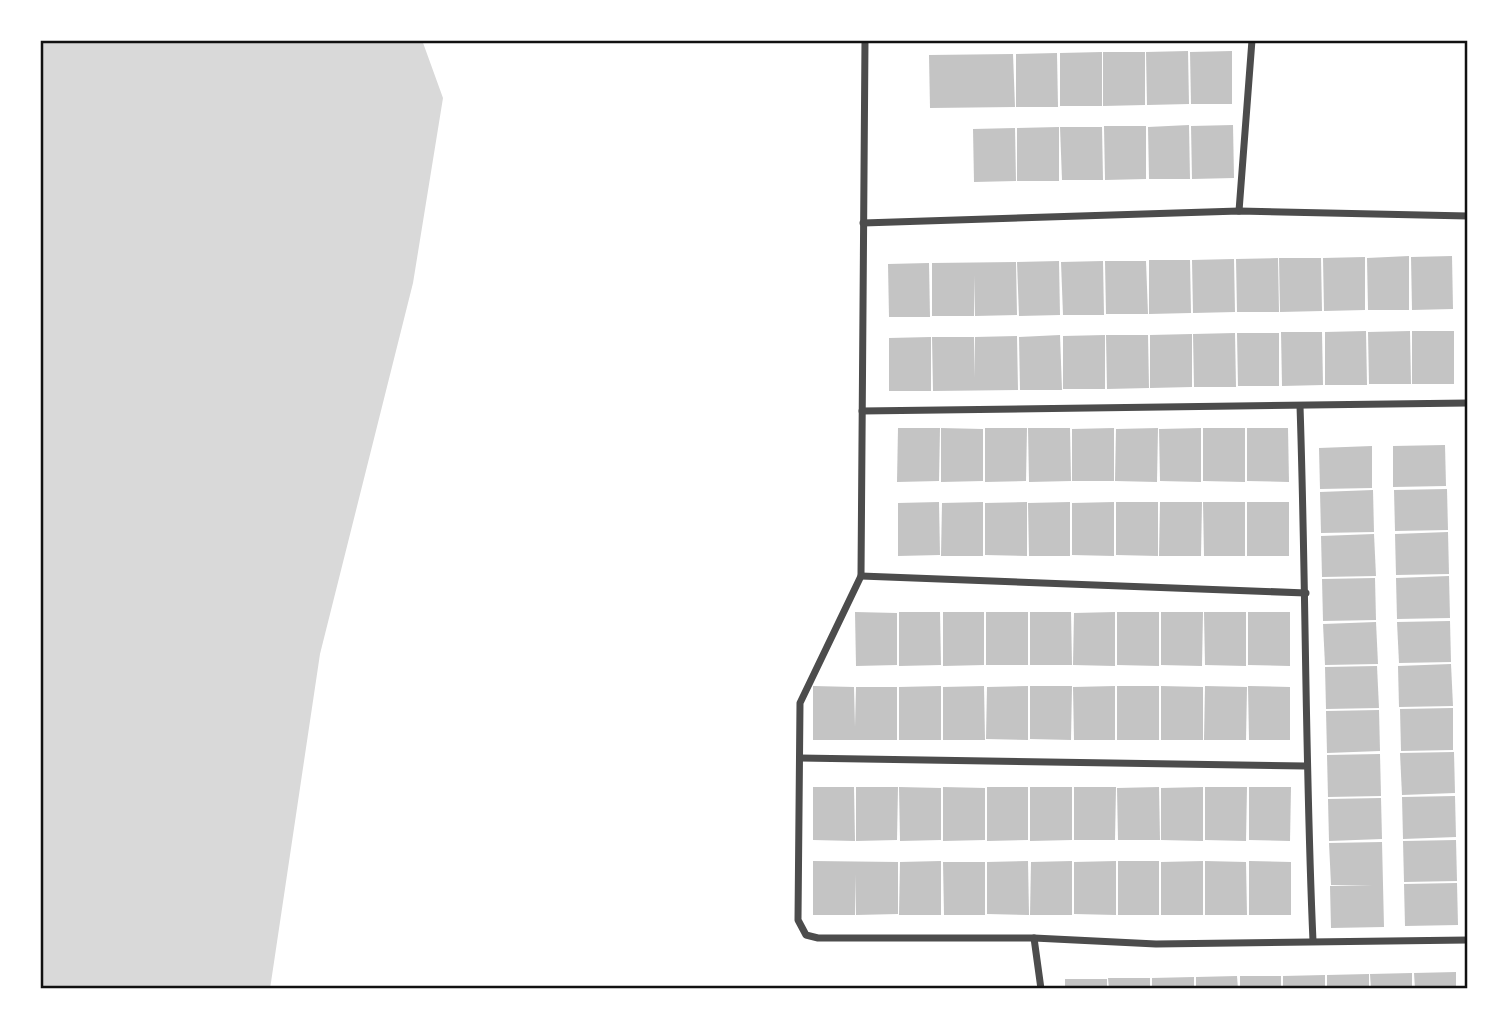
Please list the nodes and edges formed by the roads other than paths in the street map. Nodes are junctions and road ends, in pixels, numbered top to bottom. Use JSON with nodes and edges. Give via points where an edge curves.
{"nodes":[{"id":1,"x":865,"y":40,"type":"edge"},
{"id":2,"x":1252,"y":40,"type":"edge"},
{"id":3,"x":1239,"y":211,"type":"junction"},
{"id":4,"x":1468,"y":216,"type":"edge"},
{"id":5,"x":863,"y":223,"type":"junction"},
{"id":6,"x":1468,"y":402,"type":"edge"},
{"id":7,"x":1300,"y":406,"type":"junction"},
{"id":8,"x":862,"y":411,"type":"junction"},
{"id":9,"x":861,"y":576,"type":"junction"},
{"id":10,"x":1306,"y":593,"type":"junction"},
{"id":11,"x":800,"y":758,"type":"junction"},
{"id":12,"x":1305,"y":766,"type":"junction"},
{"id":13,"x":1034,"y":938,"type":"junction"},
{"id":14,"x":1468,"y":940,"type":"edge"},
{"id":15,"x":1314,"y":941,"type":"junction"},
{"id":16,"x":1041,"y":989,"type":"edge"}],
"edges":[{"from":1,"to":5,"type":"street"},
{"from":2,"to":3,"type":"street"},
{"from":3,"to":4,"type":"street"},
{"from":3,"to":5,"type":"street"},
{"from":5,"to":8,"type":"street"},
{"from":6,"to":7,"type":"street"},
{"from":7,"to":8,"type":"street"},
{"from":7,"to":10,"type":"street"},
{"from":8,"to":9,"type":"street"},
{"from":9,"to":10,"type":"street"},
{"from":9,"to":11,"type":"street","via":[[800,703]]},
{"from":10,"to":12,"type":"street"},
{"from":11,"to":12,"type":"street"},
{"from":11,"to":13,"type":"street","via":[[798,920],[806,935]]},
{"from":12,"to":15,"type":"street"},
{"from":13,"to":15,"type":"street","via":[[1156,944]]},
{"from":13,"to":16,"type":"street"},
{"from":14,"to":15,"type":"street"}]}
